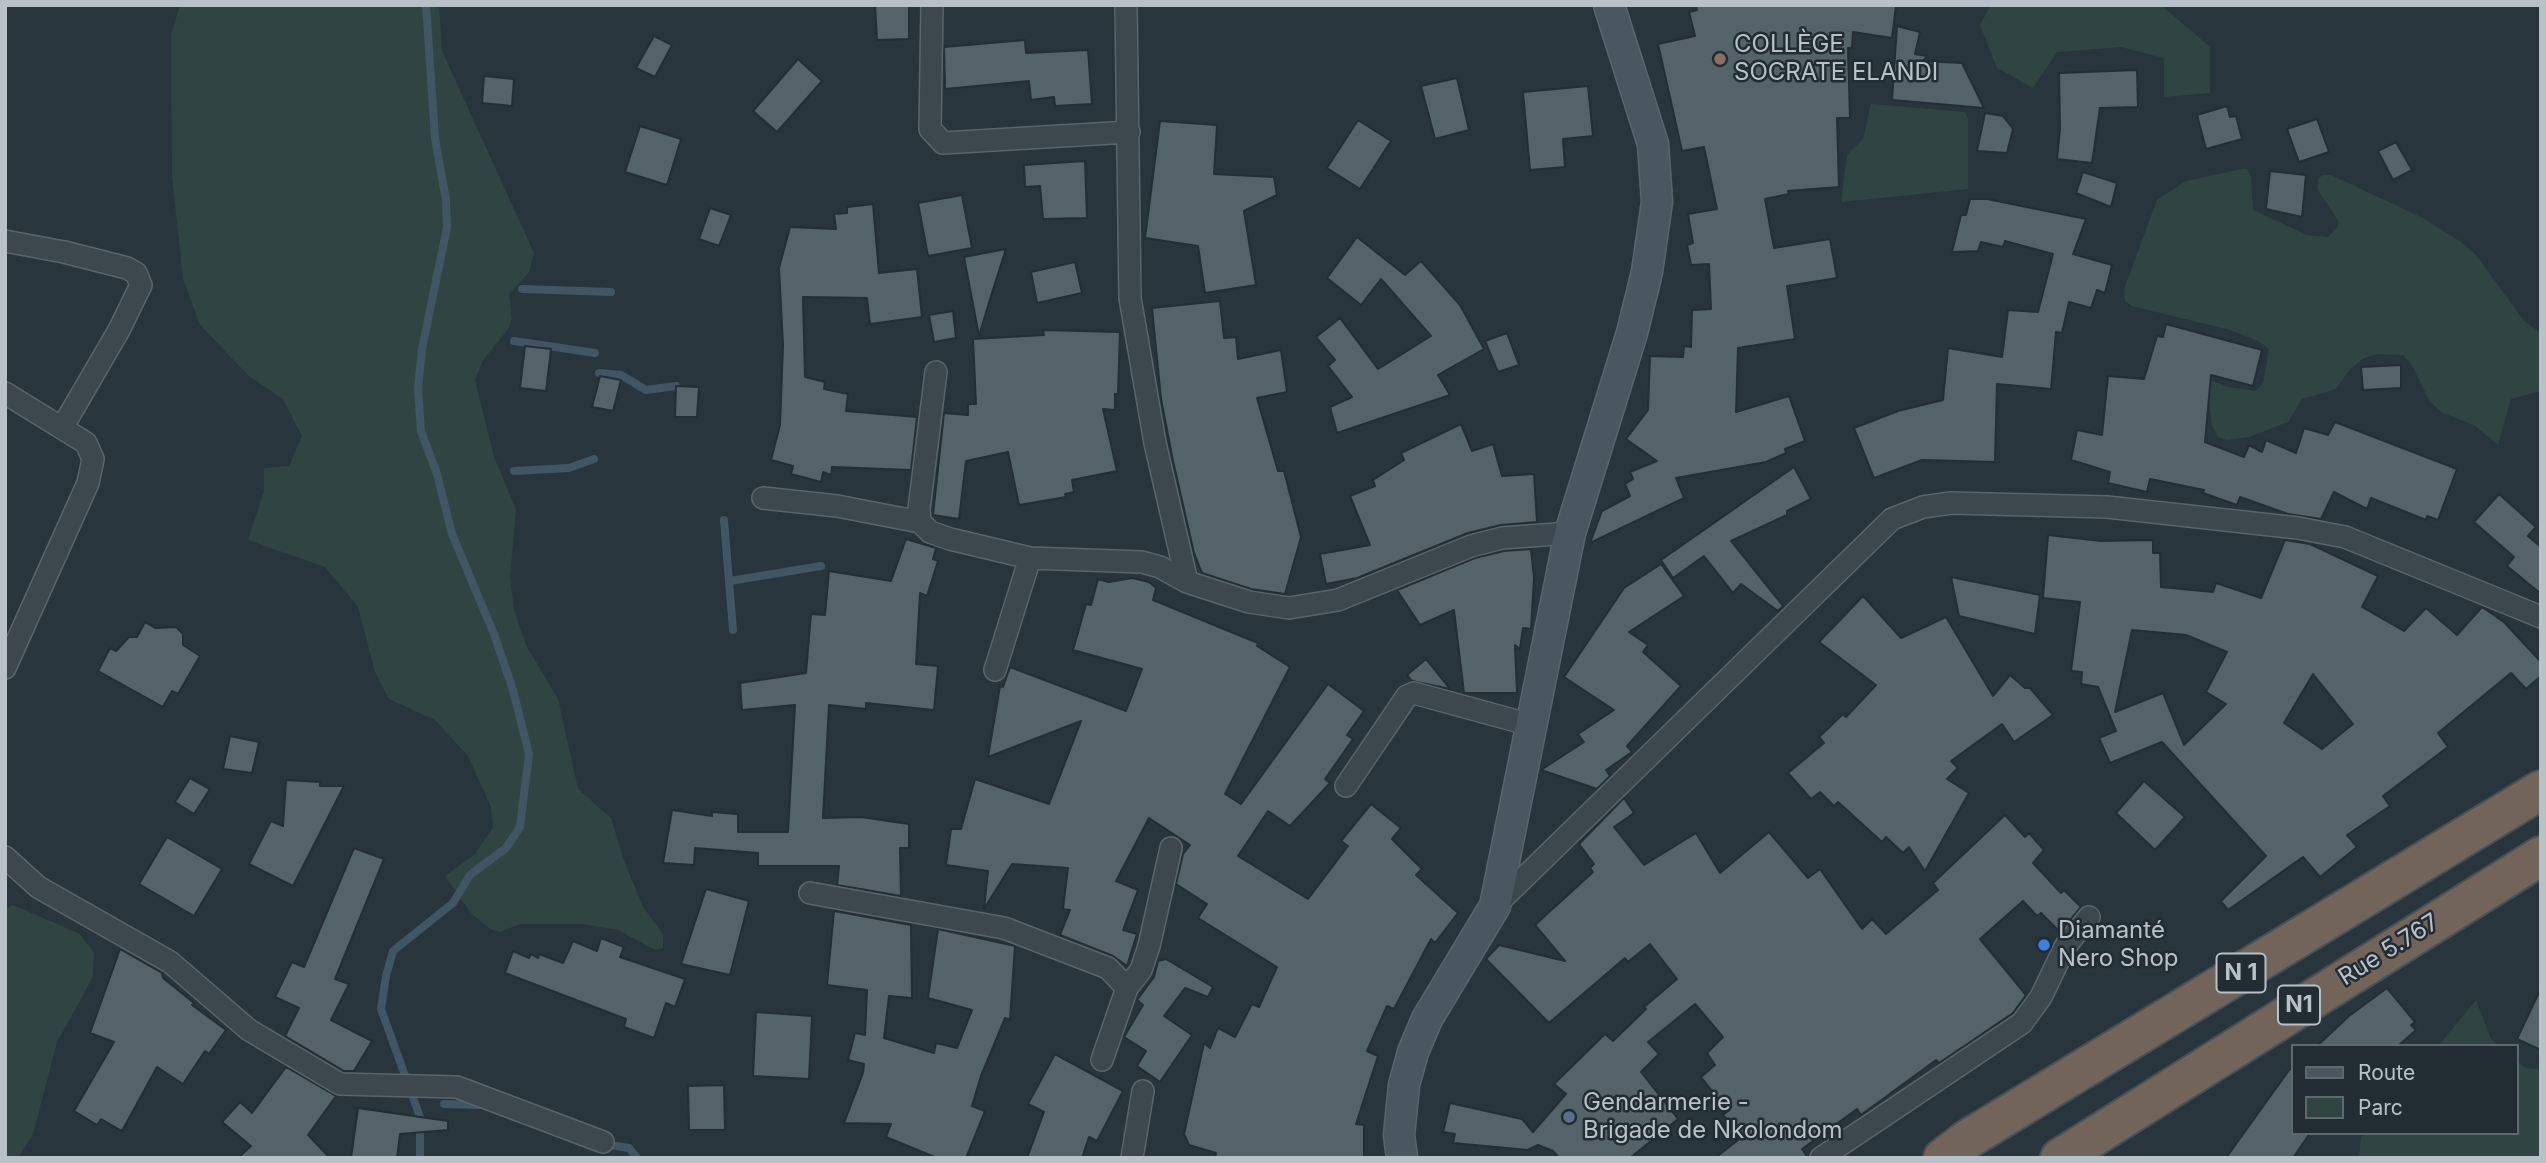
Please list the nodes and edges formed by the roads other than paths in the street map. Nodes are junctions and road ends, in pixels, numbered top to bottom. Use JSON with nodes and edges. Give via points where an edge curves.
{"nodes":[{"id":1,"x":932,"y":5,"type":"edge"},
{"id":2,"x":1126,"y":5,"type":"edge"},
{"id":3,"x":1609,"y":5,"type":"edge"},
{"id":4,"x":1129,"y":132,"type":"junction"},
{"id":5,"x":5,"y":241,"type":"edge"},
{"id":6,"x":936,"y":372,"type":"dead end"},
{"id":7,"x":5,"y":393,"type":"edge"},
{"id":8,"x":62,"y":428,"type":"junction"},
{"id":9,"x":763,"y":498,"type":"dead end"},
{"id":10,"x":920,"y":522,"type":"junction"},
{"id":11,"x":1570,"y":533,"type":"junction"},
{"id":12,"x":1030,"y":558,"type":"junction"},
{"id":13,"x":1187,"y":582,"type":"junction"},
{"id":14,"x":2541,"y":617,"type":"edge"},
{"id":15,"x":5,"y":668,"type":"edge"},
{"id":16,"x":995,"y":670,"type":"dead end"},
{"id":17,"x":1531,"y":725,"type":"junction"},
{"id":18,"x":1346,"y":786,"type":"dead end"},
{"id":19,"x":2541,"y":790,"type":"edge"},
{"id":20,"x":1171,"y":848,"type":"dead end"},
{"id":21,"x":2541,"y":856,"type":"edge"},
{"id":22,"x":5,"y":857,"type":"edge"},
{"id":23,"x":810,"y":894,"type":"dead end"},
{"id":24,"x":1495,"y":906,"type":"junction"},
{"id":25,"x":2089,"y":917,"type":"dead end"},
{"id":26,"x":1127,"y":988,"type":"junction"},
{"id":27,"x":1102,"y":1060,"type":"dead end"},
{"id":28,"x":1143,"y":1091,"type":"dead end"},
{"id":29,"x":603,"y":1142,"type":"dead end"},
{"id":30,"x":1132,"y":1158,"type":"edge"},
{"id":31,"x":1402,"y":1158,"type":"edge"},
{"id":32,"x":1821,"y":1158,"type":"edge"},
{"id":33,"x":1943,"y":1158,"type":"edge"},
{"id":34,"x":2060,"y":1158,"type":"edge"}],
"edges":[{"from":1,"to":4,"type":"street","via":[[930,129],[943,142]]},
{"from":2,"to":4,"type":"street"},
{"from":3,"to":11,"type":"main road","via":[[1653,144],[1657,202],[1632,334]]},
{"from":4,"to":13,"type":"street","via":[[1130,298],[1155,443]]},
{"from":5,"to":8,"type":"street","via":[[127,268],[136,273],[141,285]]},
{"from":6,"to":10,"type":"street"},
{"from":7,"to":8,"type":"street"},
{"from":8,"to":15,"type":"street","via":[[86,443],[93,458],[91,471]]},
{"from":9,"to":10,"type":"street"},
{"from":10,"to":12,"type":"street","via":[[950,540]]},
{"from":11,"to":13,"type":"street","via":[[1502,538],[1471,546],[1338,600],[1289,608],[1249,602]]},
{"from":11,"to":17,"type":"main road"},
{"from":12,"to":13,"type":"street","via":[[1142,562]]},
{"from":12,"to":16,"type":"street"},
{"from":14,"to":24,"type":"street","via":[[2346,537],[2298,528],[2107,507],[1951,503],[1923,507],[1892,519]]},
{"from":17,"to":18,"type":"street","via":[[1414,693],[1407,696]]},
{"from":17,"to":24,"type":"main road"},
{"from":19,"to":33,"type":"highway","number":"N 1"},
{"from":20,"to":26,"type":"street","via":[[1149,946],[1141,970]]},
{"from":21,"to":34,"type":"highway","name":"Rue 5.767","number":"N1"},
{"from":22,"to":29,"type":"street","via":[[38,887],[170,962],[249,1030],[340,1084],[440,1085],[475,1092]]},
{"from":23,"to":26,"type":"street","via":[[1004,928],[1108,968]]},
{"from":24,"to":31,"type":"main road","via":[[1427,1018],[1413,1052],[1404,1085],[1399,1135]]},
{"from":25,"to":32,"type":"street","via":[[2065,947],[2041,997],[2022,1023]]},
{"from":26,"to":27,"type":"street"},
{"from":28,"to":30,"type":"street"}]}
